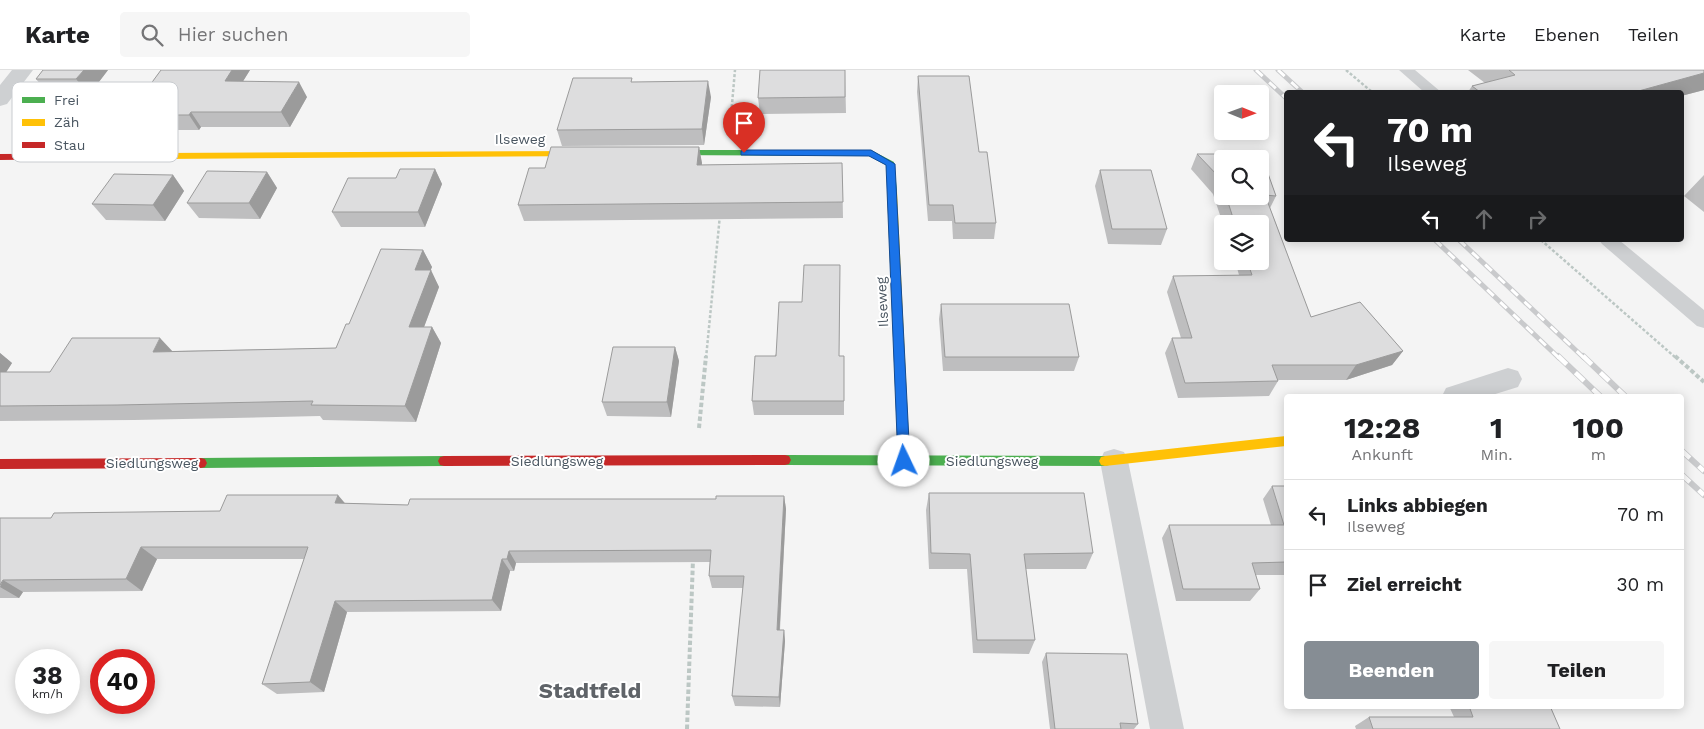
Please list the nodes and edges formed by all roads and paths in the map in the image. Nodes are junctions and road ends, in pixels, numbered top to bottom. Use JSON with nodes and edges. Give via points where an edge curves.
{"nodes":[{"id":1,"x":23,"y":70,"type":"edge"},
{"id":2,"x":735,"y":70,"type":"edge"},
{"id":3,"x":1346,"y":70,"type":"edge"},
{"id":4,"x":1406,"y":70,"type":"edge"},
{"id":5,"x":13,"y":82,"type":"edge"},
{"id":6,"x":12,"y":83,"type":"edge"},
{"id":7,"x":1370,"y":90,"type":"edge"},
{"id":8,"x":1431,"y":90,"type":"edge"},
{"id":9,"x":0,"y":98,"type":"edge"},
{"id":10,"x":726,"y":153,"type":"junction"},
{"id":11,"x":597,"y":154,"type":"edge"},
{"id":12,"x":647,"y":154,"type":"edge"},
{"id":13,"x":178,"y":156,"type":"edge"},
{"id":14,"x":1543,"y":242,"type":"edge"},
{"id":15,"x":1610,"y":242,"type":"edge"},
{"id":16,"x":1704,"y":321,"type":"edge"},
{"id":17,"x":1508,"y":379,"type":"dead end"},
{"id":18,"x":1704,"y":382,"type":"edge"},
{"id":19,"x":1462,"y":394,"type":"edge"},
{"id":20,"x":1284,"y":441,"type":"edge"},
{"id":21,"x":696,"y":460,"type":"junction"},
{"id":22,"x":904,"y":461,"type":"junction"},
{"id":23,"x":1114,"y":461,"type":"junction"},
{"id":24,"x":0,"y":464,"type":"edge"},
{"id":25,"x":693,"y":550,"type":"edge"},
{"id":26,"x":687,"y":729,"type":"edge"},
{"id":27,"x":1167,"y":729,"type":"edge"}],
"edges":[{"from":1,"to":5,"type":"street"},
{"from":2,"to":10,"type":"path"},
{"from":3,"to":7,"type":"path"},
{"from":4,"to":8,"type":"lane"},
{"from":6,"to":9,"type":"street"},
{"from":10,"to":12,"type":"street","name":"Ilseweg"},
{"from":10,"to":21,"type":"path"},
{"from":10,"to":22,"type":"street","name":"Ilseweg","via":[[871,153],[891,164]]},
{"from":11,"to":13,"type":"street","name":"Ilseweg"},
{"from":14,"to":18,"type":"path"},
{"from":15,"to":16,"type":"lane"},
{"from":17,"to":19,"type":"street"},
{"from":20,"to":23,"type":"street","name":"Siedlungsweg"},
{"from":21,"to":22,"type":"street","name":"Siedlungsweg"},
{"from":21,"to":24,"type":"street","name":"Siedlungsweg"},
{"from":22,"to":23,"type":"street","name":"Siedlungsweg"},
{"from":23,"to":27,"type":"street"},
{"from":25,"to":26,"type":"path"}]}
